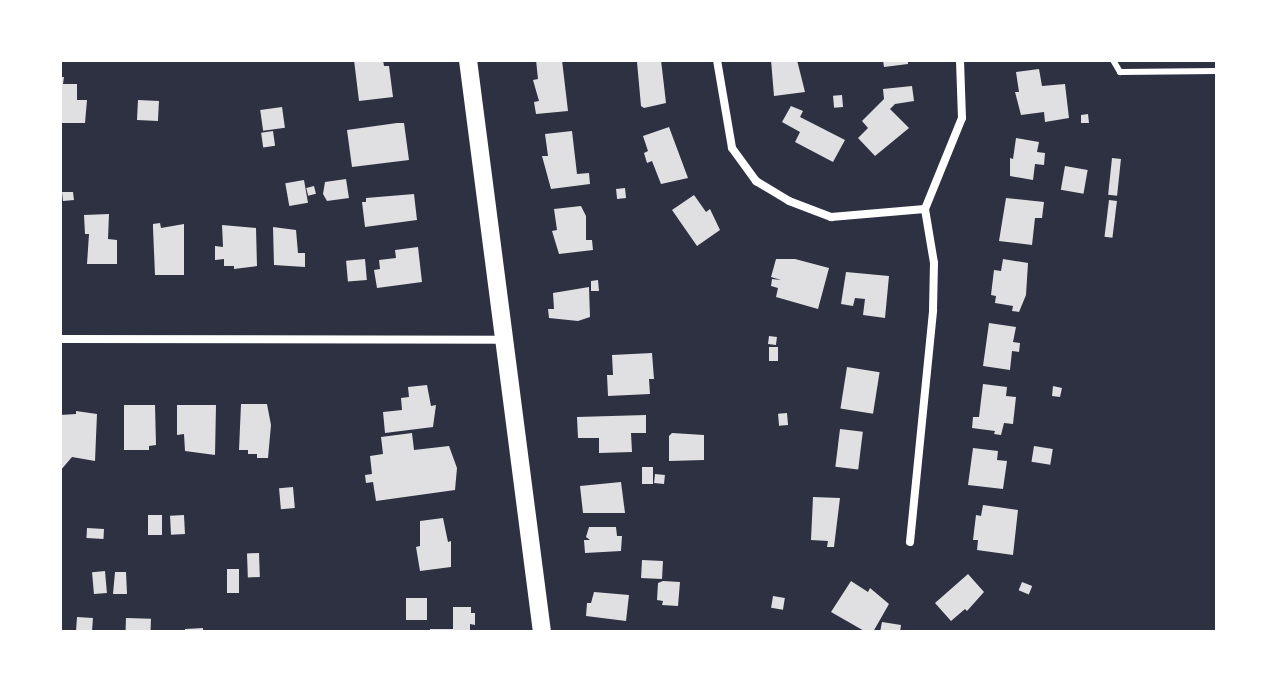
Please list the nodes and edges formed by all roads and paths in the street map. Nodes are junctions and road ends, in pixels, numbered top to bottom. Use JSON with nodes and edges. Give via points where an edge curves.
{"nodes":[{"id":1,"x":468,"y":60,"type":"edge"},
{"id":2,"x":717,"y":60,"type":"edge"},
{"id":3,"x":960,"y":60,"type":"edge"},
{"id":4,"x":1113,"y":60,"type":"edge"},
{"id":5,"x":1217,"y":71,"type":"edge"},
{"id":6,"x":925,"y":209,"type":"junction"},
{"id":7,"x":60,"y":339,"type":"edge"},
{"id":8,"x":506,"y":340,"type":"junction"},
{"id":9,"x":910,"y":542,"type":"dead end"},
{"id":10,"x":542,"y":632,"type":"edge"}],
"edges":[{"from":1,"to":8,"type":"main road"},
{"from":2,"to":6,"type":"street","via":[[732,148],[756,181],[831,217]]},
{"from":3,"to":6,"type":"street","via":[[962,118]]},
{"from":4,"to":5,"type":"lane","via":[[1120,72]]},
{"from":6,"to":9,"type":"street","via":[[934,263],[933,310]]},
{"from":7,"to":8,"type":"street"},
{"from":8,"to":10,"type":"main road"}]}
